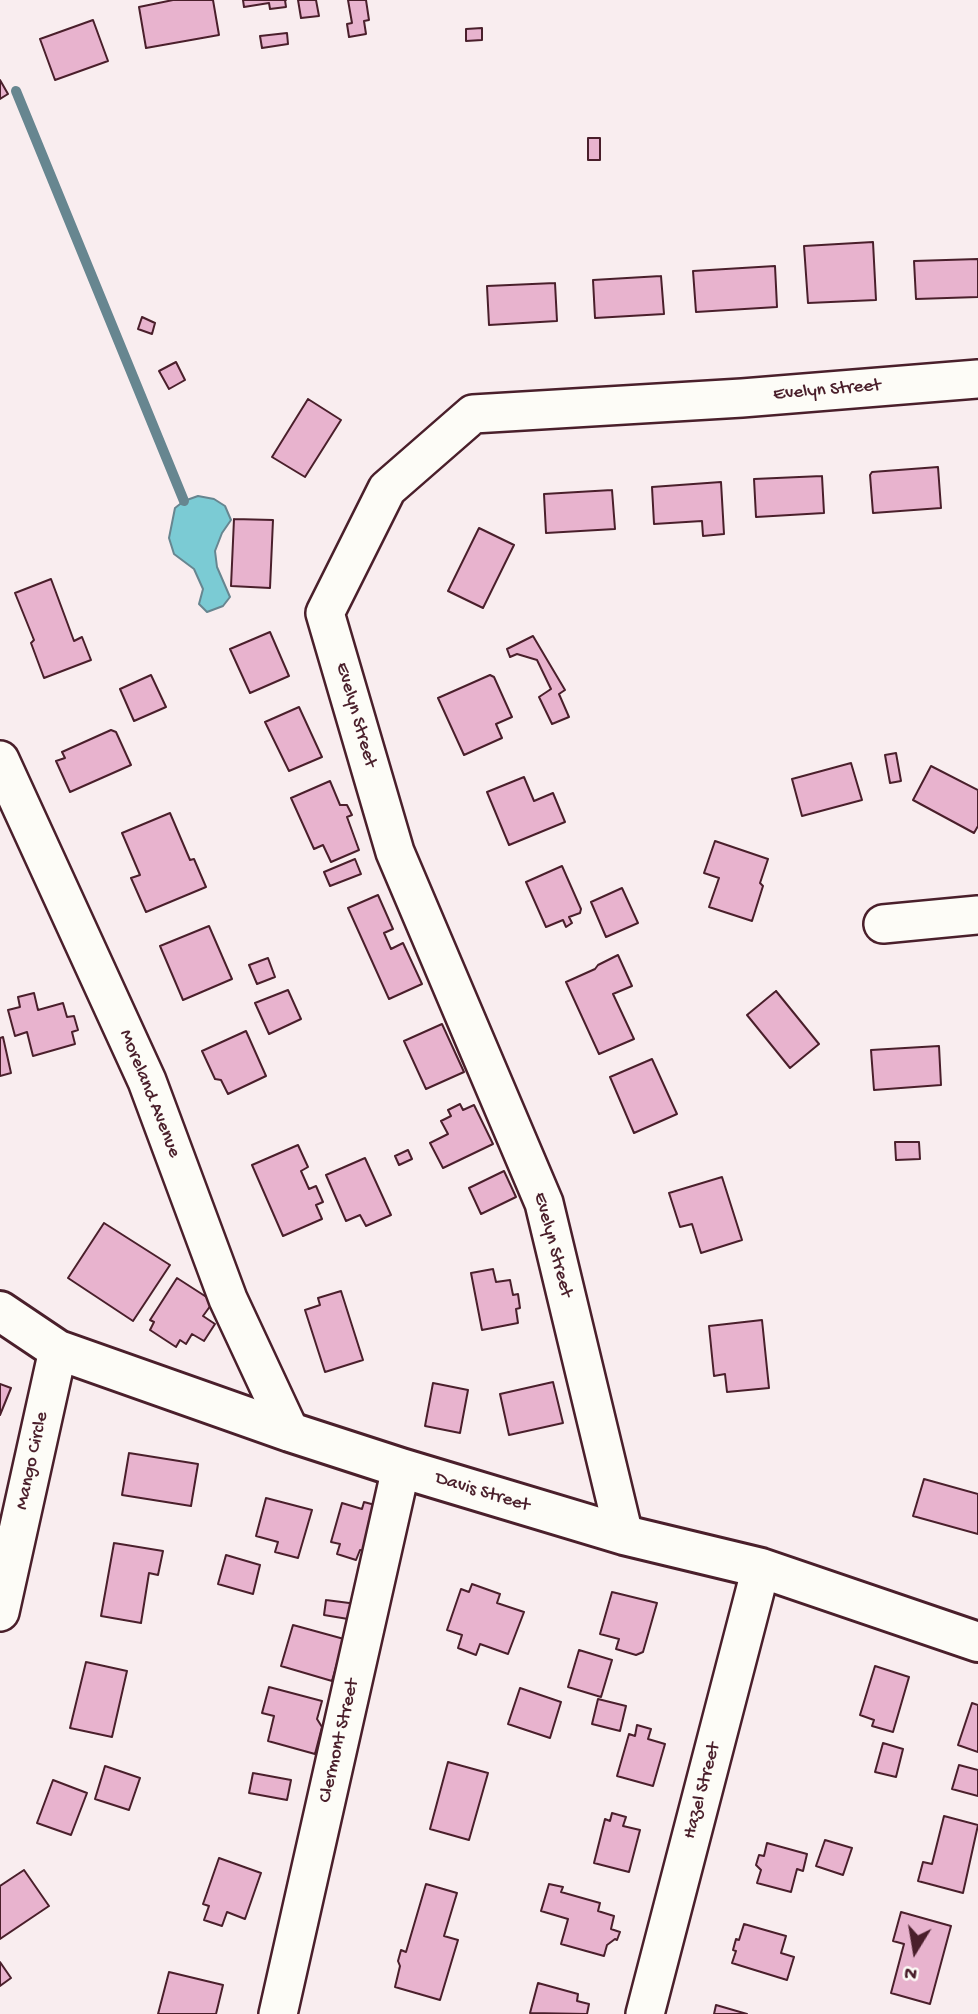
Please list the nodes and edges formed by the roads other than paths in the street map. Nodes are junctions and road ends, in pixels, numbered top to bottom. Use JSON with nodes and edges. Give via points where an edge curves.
{"nodes":[{"id":1,"x":978,"y":379,"type":"edge"},
{"id":2,"x":0,"y":760,"type":"edge"},
{"id":3,"x":978,"y":915,"type":"edge"},
{"id":4,"x":883,"y":924,"type":"dead end"},
{"id":5,"x":0,"y":1311,"type":"edge"},
{"id":6,"x":58,"y":1350,"type":"junction"},
{"id":7,"x":290,"y":1432,"type":"junction"},
{"id":8,"x":401,"y":1468,"type":"junction"},
{"id":9,"x":624,"y":1535,"type":"junction"},
{"id":10,"x":761,"y":1568,"type":"junction"},
{"id":11,"x":0,"y":1612,"type":"edge"},
{"id":12,"x":978,"y":1642,"type":"edge"},
{"id":13,"x":278,"y":2014,"type":"edge"},
{"id":14,"x":645,"y":2014,"type":"edge"}],
"edges":[{"from":1,"to":9,"type":"street","name":"Evelyn Street","via":[[473,414],[387,489],[325,613],[395,852],[544,1203]]},
{"from":2,"to":7,"type":"street","name":"Moreland Avenue","via":[[147,1081],[228,1299]]},
{"from":3,"to":4,"type":"street"},
{"from":5,"to":6,"type":"main road","name":"Davis Street"},
{"from":6,"to":7,"type":"main road","name":"Davis Street"},
{"from":6,"to":11,"type":"street","name":"Mango Circle"},
{"from":7,"to":8,"type":"main road","name":"Davis Street"},
{"from":8,"to":9,"type":"main road","name":"Davis Street"},
{"from":8,"to":13,"type":"street","name":"Clermont Street"},
{"from":9,"to":10,"type":"main road","name":"Davis Street"},
{"from":10,"to":12,"type":"main road","name":"Davis Street"},
{"from":10,"to":14,"type":"street","name":"Hazel Street"}]}
